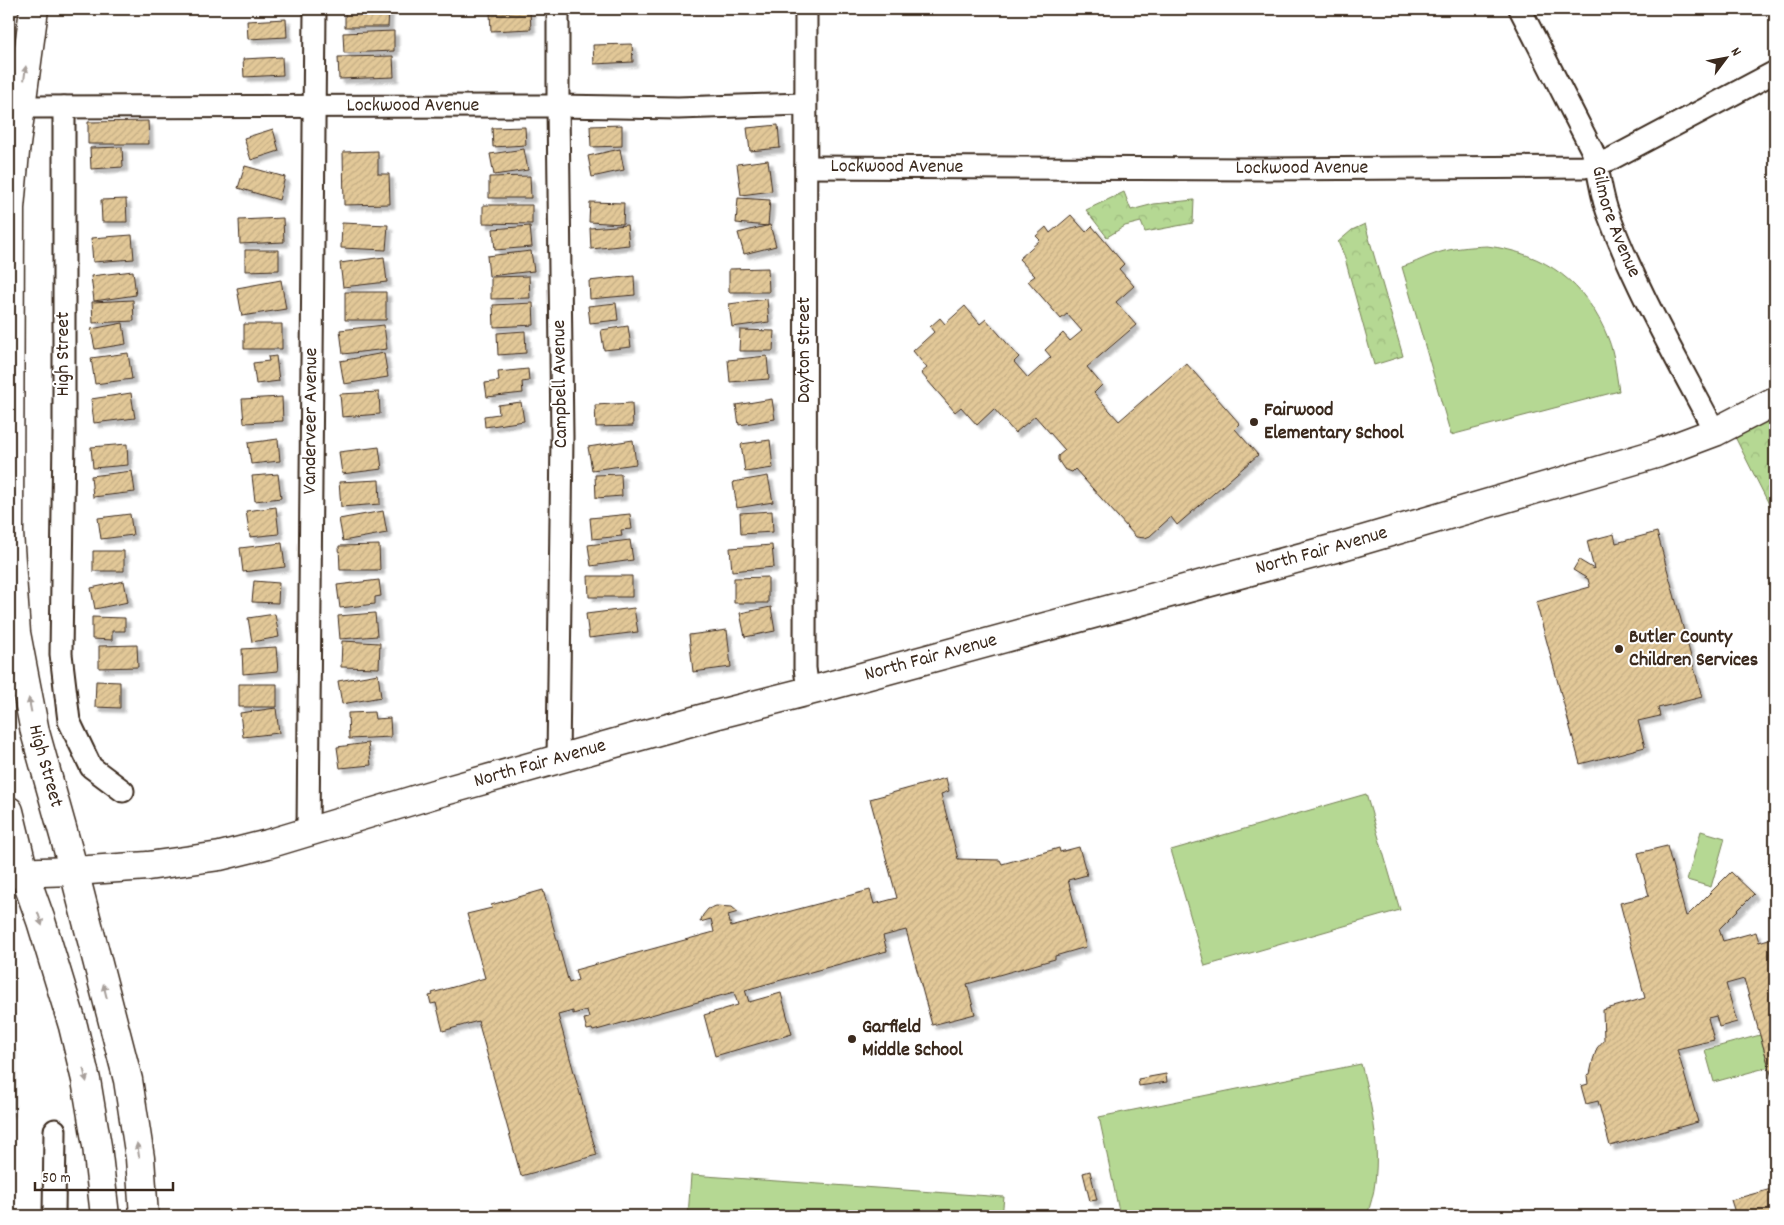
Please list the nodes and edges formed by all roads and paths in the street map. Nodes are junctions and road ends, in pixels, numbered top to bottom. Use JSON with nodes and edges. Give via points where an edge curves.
{"nodes":[{"id":1,"x":34,"y":9,"type":"edge"},
{"id":2,"x":315,"y":9,"type":"edge"},
{"id":3,"x":558,"y":9,"type":"edge"},
{"id":4,"x":806,"y":9,"type":"edge"},
{"id":5,"x":1520,"y":9,"type":"edge"},
{"id":6,"x":1775,"y":72,"type":"edge"},
{"id":7,"x":805,"y":104,"type":"junction"},
{"id":8,"x":314,"y":106,"type":"junction"},
{"id":9,"x":558,"y":106,"type":"junction"},
{"id":10,"x":21,"y":107,"type":"junction"},
{"id":11,"x":64,"y":107,"type":"junction"},
{"id":12,"x":1597,"y":164,"type":"junction"},
{"id":13,"x":806,"y":167,"type":"junction"},
{"id":14,"x":1775,"y":401,"type":"edge"},
{"id":15,"x":1715,"y":432,"type":"junction"},
{"id":16,"x":808,"y":691,"type":"junction"},
{"id":17,"x":558,"y":760,"type":"junction"},
{"id":18,"x":122,"y":791,"type":"dead end"},
{"id":19,"x":9,"y":811,"type":"edge"},
{"id":20,"x":308,"y":832,"type":"junction"},
{"id":21,"x":74,"y":871,"type":"junction"},
{"id":22,"x":17,"y":873,"type":"edge"},
{"id":23,"x":55,"y":1130,"type":"dead end"},
{"id":24,"x":54,"y":1216,"type":"edge"},
{"id":25,"x":105,"y":1216,"type":"edge"},
{"id":26,"x":144,"y":1216,"type":"edge"}],
"edges":[{"from":10,"to":1,"type":"main road","name":"High Street","one_way":true},
{"from":2,"to":8,"type":"street","name":"Vanderveer Avenue"},
{"from":3,"to":9,"type":"street","name":"Campbell Avenue"},
{"from":4,"to":7,"type":"street","name":"Dayton Street"},
{"from":5,"to":12,"type":"street","name":"Gilmore Avenue"},
{"from":6,"to":12,"type":"street","name":"Lockwood Avenue"},
{"from":7,"to":9,"type":"street","name":"Lockwood Avenue","via":[[678,108]]},
{"from":7,"to":13,"type":"street","name":"Dayton Street"},
{"from":8,"to":9,"type":"street","name":"Lockwood Avenue"},
{"from":8,"to":11,"type":"street","name":"Lockwood Avenue"},
{"from":8,"to":20,"type":"street","name":"Vanderveer Avenue"},
{"from":9,"to":17,"type":"street","name":"Campbell Avenue","via":[[562,437]]},
{"from":10,"to":11,"type":"street","name":"Lockwood Avenue"},
{"from":21,"to":10,"type":"main road","name":"High Street","one_way":true,"via":[[35,732],[15,623],[9,533],[10,208]]},
{"from":11,"to":18,"type":"street","name":"High Street","via":[[61,654],[69,721],[91,767]]},
{"from":12,"to":13,"type":"street","name":"Lockwood Avenue","via":[[1582,167],[1272,169]]},
{"from":12,"to":15,"type":"street","name":"Gilmore Avenue","via":[[1609,216],[1638,284]]},
{"from":13,"to":16,"type":"street","name":"Dayton Street","via":[[805,668]]},
{"from":14,"to":15,"type":"main road","name":"North Fair Avenue"},
{"from":15,"to":16,"type":"main road","name":"North Fair Avenue","via":[[1659,454],[1340,547]]},
{"from":16,"to":17,"type":"main road","name":"North Fair Avenue"},
{"from":17,"to":20,"type":"main road","name":"North Fair Avenue"},
{"from":19,"to":22,"type":"main road"},
{"from":20,"to":21,"type":"main road","name":"North Fair Avenue","via":[[210,858]]},
{"from":21,"to":22,"type":"main road","name":"North Fair Avenue"},
{"from":26,"to":21,"type":"main road","name":"High Street","one_way":true,"via":[[140,1158],[128,1080]]},
{"from":22,"to":25,"type":"main road","one_way":true,"via":[[41,921],[73,1026],[98,1146]]},
{"from":23,"to":24,"type":"street"}]}
